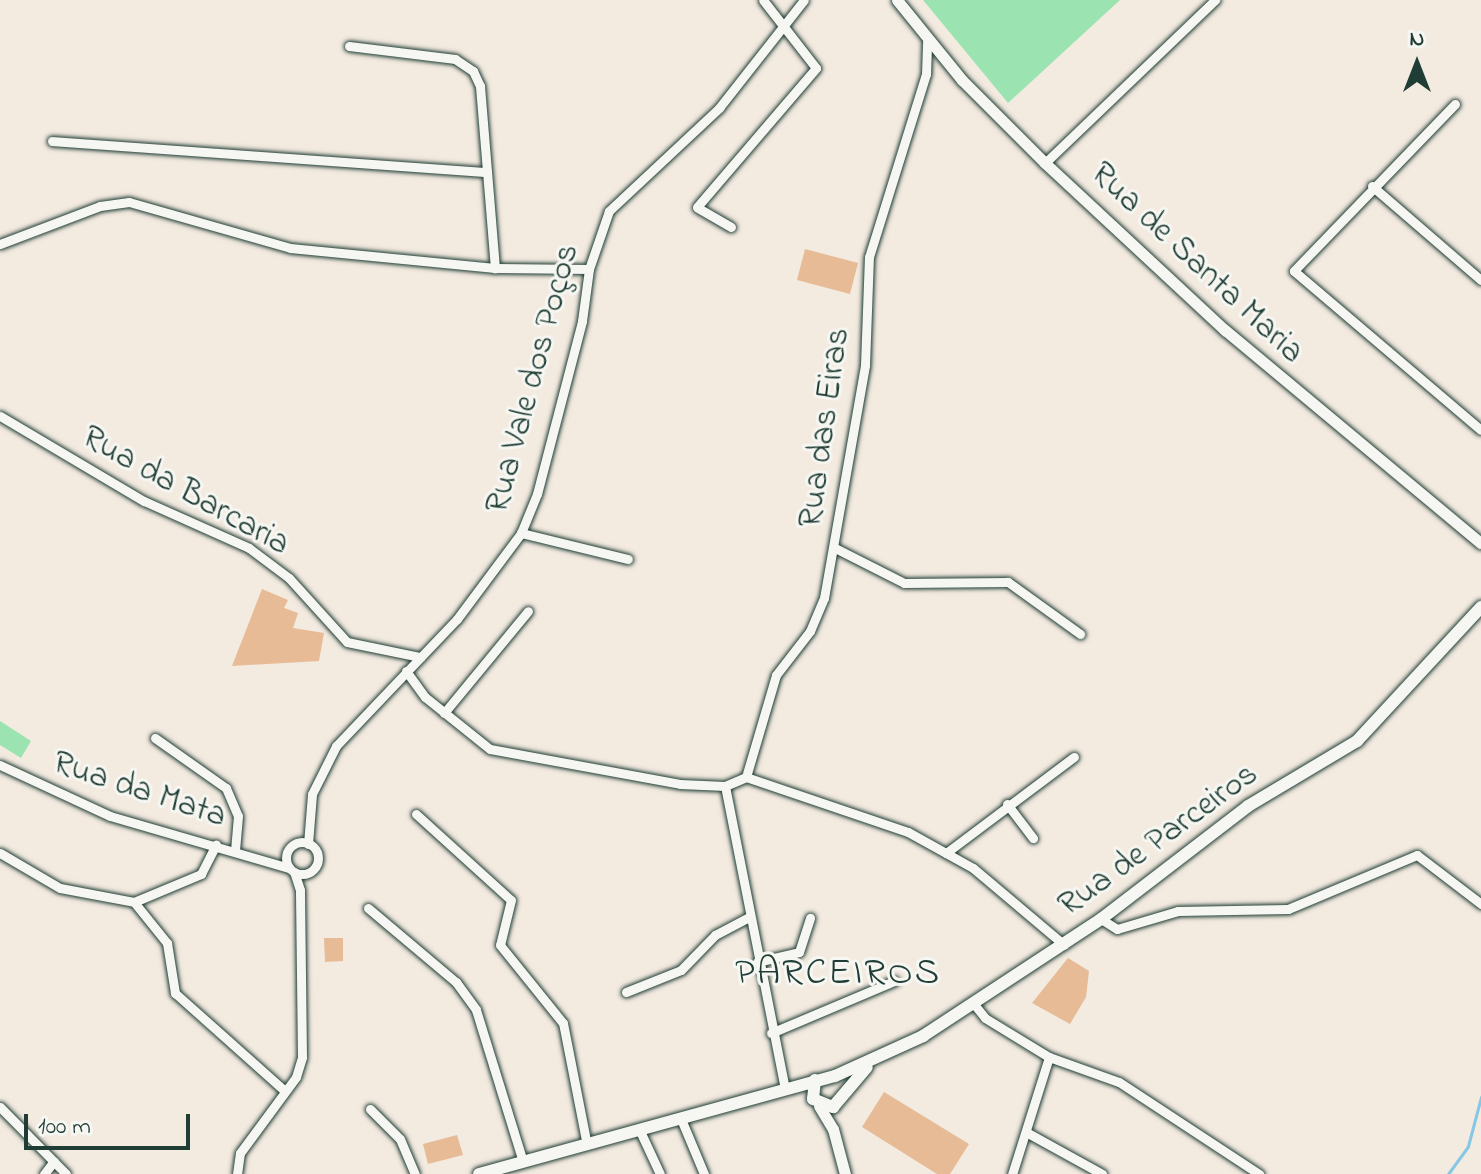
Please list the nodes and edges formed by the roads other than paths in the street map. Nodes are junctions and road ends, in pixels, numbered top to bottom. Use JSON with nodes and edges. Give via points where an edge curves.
{"nodes":[{"id":1,"x":763,"y":0,"type":"edge"},
{"id":2,"x":804,"y":0,"type":"edge"},
{"id":3,"x":897,"y":0,"type":"edge"},
{"id":4,"x":1215,"y":0,"type":"edge"},
{"id":5,"x":781,"y":27,"type":"junction"},
{"id":6,"x":927,"y":40,"type":"junction"},
{"id":7,"x":349,"y":46,"type":"dead end"},
{"id":8,"x":945,"y":59,"type":"junction"},
{"id":9,"x":926,"y":74,"type":"junction"},
{"id":10,"x":1455,"y":104,"type":"dead end"},
{"id":11,"x":52,"y":141,"type":"dead end"},
{"id":12,"x":1045,"y":163,"type":"junction"},
{"id":13,"x":487,"y":172,"type":"junction"},
{"id":14,"x":1372,"y":186,"type":"junction"},
{"id":15,"x":731,"y":227,"type":"dead end"},
{"id":16,"x":0,"y":244,"type":"edge"},
{"id":17,"x":495,"y":268,"type":"junction"},
{"id":18,"x":589,"y":269,"type":"junction"},
{"id":19,"x":1481,"y":280,"type":"edge"},
{"id":20,"x":0,"y":416,"type":"edge"},
{"id":21,"x":1481,"y":430,"type":"edge"},
{"id":22,"x":521,"y":533,"type":"junction"},
{"id":23,"x":1481,"y":543,"type":"edge"},
{"id":24,"x":835,"y":548,"type":"junction"},
{"id":25,"x":628,"y":559,"type":"dead end"},
{"id":26,"x":1481,"y":607,"type":"edge"},
{"id":27,"x":528,"y":611,"type":"dead end"},
{"id":28,"x":1080,"y":634,"type":"dead end"},
{"id":29,"x":420,"y":657,"type":"junction"},
{"id":30,"x":406,"y":671,"type":"junction"},
{"id":31,"x":444,"y":713,"type":"junction"},
{"id":32,"x":155,"y":738,"type":"dead end"},
{"id":33,"x":1074,"y":757,"type":"dead end"},
{"id":34,"x":0,"y":765,"type":"edge"},
{"id":35,"x":746,"y":777,"type":"junction"},
{"id":36,"x":725,"y":786,"type":"junction"},
{"id":37,"x":1007,"y":804,"type":"junction"},
{"id":38,"x":416,"y":814,"type":"dead end"},
{"id":39,"x":306,"y":823,"type":"junction"},
{"id":40,"x":1033,"y":838,"type":"dead end"},
{"id":41,"x":308,"y":844,"type":"junction"},
{"id":42,"x":216,"y":845,"type":"junction"},
{"id":43,"x":291,"y":847,"type":"junction"},
{"id":44,"x":235,"y":850,"type":"junction"},
{"id":45,"x":0,"y":853,"type":"edge"},
{"id":46,"x":946,"y":853,"type":"junction"},
{"id":47,"x":266,"y":858,"type":"junction"},
{"id":48,"x":292,"y":870,"type":"junction"},
{"id":49,"x":310,"y":871,"type":"junction"},
{"id":50,"x":300,"y":890,"type":"junction"},
{"id":51,"x":134,"y":902,"type":"junction"},
{"id":52,"x":1481,"y":904,"type":"edge"},
{"id":53,"x":368,"y":908,"type":"dead end"},
{"id":54,"x":749,"y":917,"type":"junction"},
{"id":55,"x":810,"y":918,"type":"dead end"},
{"id":56,"x":1101,"y":919,"type":"junction"},
{"id":57,"x":1064,"y":945,"type":"junction"},
{"id":58,"x":757,"y":962,"type":"junction"},
{"id":59,"x":894,"y":981,"type":"dead end"},
{"id":60,"x":626,"y":992,"type":"dead end"},
{"id":61,"x":973,"y":1003,"type":"junction"},
{"id":62,"x":771,"y":1033,"type":"junction"},
{"id":63,"x":1049,"y":1057,"type":"junction"},
{"id":64,"x":867,"y":1066,"type":"junction"},
{"id":65,"x":835,"y":1076,"type":"junction"},
{"id":66,"x":815,"y":1080,"type":"junction"},
{"id":67,"x":785,"y":1090,"type":"junction"},
{"id":68,"x":285,"y":1091,"type":"junction"},
{"id":69,"x":843,"y":1098,"type":"junction"},
{"id":70,"x":816,"y":1103,"type":"junction"},
{"id":71,"x":0,"y":1107,"type":"edge"},
{"id":72,"x":370,"y":1109,"type":"dead end"},
{"id":73,"x":681,"y":1119,"type":"junction"},
{"id":74,"x":833,"y":1129,"type":"junction"},
{"id":75,"x":640,"y":1131,"type":"junction"},
{"id":76,"x":1026,"y":1132,"type":"junction"},
{"id":77,"x":587,"y":1145,"type":"junction"},
{"id":78,"x":54,"y":1161,"type":"junction"},
{"id":79,"x":523,"y":1162,"type":"junction"},
{"id":80,"x":44,"y":1174,"type":"edge"},
{"id":81,"x":66,"y":1174,"type":"edge"},
{"id":82,"x":237,"y":1174,"type":"edge"},
{"id":83,"x":415,"y":1174,"type":"edge"},
{"id":84,"x":479,"y":1174,"type":"edge"},
{"id":85,"x":660,"y":1174,"type":"edge"},
{"id":86,"x":704,"y":1174,"type":"edge"},
{"id":87,"x":845,"y":1174,"type":"edge"},
{"id":88,"x":1012,"y":1174,"type":"edge"},
{"id":89,"x":1102,"y":1174,"type":"edge"},
{"id":90,"x":1259,"y":1174,"type":"edge"}],
"edges":[{"from":1,"to":5,"type":"street"},
{"from":2,"to":5,"type":"street","name":"Rua Vale dos Poços"},
{"from":3,"to":6,"type":"street","name":"Rua de Santa Maria"},
{"from":4,"to":12,"type":"street"},
{"from":5,"to":15,"type":"street","via":[[816,68],[697,207]]},
{"from":5,"to":18,"type":"street","name":"Rua Vale dos Poços","via":[[719,108],[618,198]]},
{"from":6,"to":8,"type":"street","name":"Rua de Santa Maria"},
{"from":6,"to":9,"type":"street","name":"Rua das Eiras"},
{"from":7,"to":13,"type":"street","via":[[455,59],[473,71],[480,86]]},
{"from":8,"to":9,"type":"street"},
{"from":8,"to":12,"type":"street","name":"Rua de Santa Maria"},
{"from":9,"to":24,"type":"street","name":"Rua das Eiras","via":[[869,257],[866,353]]},
{"from":10,"to":14,"type":"street"},
{"from":11,"to":13,"type":"street"},
{"from":12,"to":23,"type":"street","name":"Rua de Santa Maria","via":[[1297,395]]},
{"from":13,"to":17,"type":"street"},
{"from":14,"to":19,"type":"street"},
{"from":14,"to":21,"type":"street","via":[[1294,271]]},
{"from":16,"to":17,"type":"street","via":[[100,206],[129,202],[290,248]]},
{"from":17,"to":18,"type":"street"},
{"from":18,"to":22,"type":"street","name":"Rua Vale dos Poços","via":[[561,405]]},
{"from":20,"to":29,"type":"street","name":"Rua da Barcaria","via":[[144,501],[249,548],[289,578],[347,642]]},
{"from":22,"to":25,"type":"street"},
{"from":22,"to":29,"type":"street","name":"Rua Vale dos Poços","via":[[486,584]]},
{"from":24,"to":28,"type":"street","via":[[904,583],[1008,582]]},
{"from":24,"to":35,"type":"street","name":"Rua das Eiras","via":[[810,631],[776,675],[767,698]]},
{"from":26,"to":56,"type":"main road","name":"Rua de Parceiros","via":[[1357,741],[1248,806]]},
{"from":27,"to":31,"type":"street"},
{"from":29,"to":30,"type":"street","name":"Rua Vale dos Poços"},
{"from":30,"to":31,"type":"street"},
{"from":30,"to":39,"type":"street","name":"Rua Vale dos Poços","via":[[336,746],[312,794]]},
{"from":31,"to":36,"type":"street","via":[[490,749],[680,784]]},
{"from":32,"to":44,"type":"street","via":[[226,788],[238,816]]},
{"from":33,"to":37,"type":"street"},
{"from":34,"to":42,"type":"street","name":"Rua da Mata","via":[[110,816]]},
{"from":35,"to":36,"type":"street"},
{"from":35,"to":46,"type":"street","via":[[908,832]]},
{"from":36,"to":54,"type":"street"},
{"from":37,"to":40,"type":"street"},
{"from":37,"to":46,"type":"street"},
{"from":38,"to":77,"type":"street","via":[[511,900],[500,945],[563,1023]]},
{"from":39,"to":41,"type":"street","name":"Rua Vale dos Poços"},
{"from":39,"to":43,"type":"street","name":"Rua Vale dos Poços"},
{"from":41,"to":43,"type":"street"},
{"from":41,"to":49,"type":"street","name":"Rua Vale dos Poços","via":[[317,856]]},
{"from":42,"to":44,"type":"street","name":"Rua da Mata"},
{"from":42,"to":51,"type":"street","via":[[201,874]]},
{"from":43,"to":47,"type":"street"},
{"from":43,"to":48,"type":"street"},
{"from":44,"to":47,"type":"street","name":"Rua da Mata"},
{"from":45,"to":51,"type":"street","via":[[60,888]]},
{"from":46,"to":57,"type":"street","via":[[1023,906]]},
{"from":47,"to":48,"type":"street","name":"Rua da Mata"},
{"from":48,"to":49,"type":"street"},
{"from":48,"to":50,"type":"street"},
{"from":49,"to":50,"type":"street"},
{"from":50,"to":68,"type":"street","via":[[302,1057]]},
{"from":51,"to":68,"type":"street","via":[[167,943],[175,993]]},
{"from":52,"to":56,"type":"street","via":[[1417,855],[1288,909],[1178,911],[1117,929]]},
{"from":53,"to":79,"type":"street","via":[[456,982],[476,1010]]},
{"from":54,"to":58,"type":"street"},
{"from":54,"to":60,"type":"street","via":[[715,935],[681,970]]},
{"from":55,"to":58,"type":"street","via":[[799,952]]},
{"from":56,"to":57,"type":"main road","name":"Rua de Parceiros"},
{"from":57,"to":61,"type":"main road","name":"Rua de Parceiros"},
{"from":58,"to":62,"type":"street"},
{"from":59,"to":62,"type":"street"},
{"from":61,"to":63,"type":"street","via":[[985,1018]]},
{"from":61,"to":64,"type":"main road","name":"Rua de Parceiros"},
{"from":62,"to":67,"type":"street"},
{"from":63,"to":76,"type":"street"},
{"from":63,"to":90,"type":"street","via":[[1119,1082]]},
{"from":64,"to":65,"type":"main road","name":"Rua de Parceiros"},
{"from":64,"to":69,"type":"main road"},
{"from":65,"to":66,"type":"main road","name":"Rua de Parceiros"},
{"from":65,"to":69,"type":"main road"},
{"from":66,"to":67,"type":"main road"},
{"from":66,"to":70,"type":"main road"},
{"from":67,"to":70,"type":"main road"},
{"from":67,"to":73,"type":"main road"},
{"from":68,"to":82,"type":"street","via":[[240,1153]]},
{"from":69,"to":70,"type":"main road"},
{"from":69,"to":74,"type":"street"},
{"from":70,"to":74,"type":"street"},
{"from":71,"to":78,"type":"street"},
{"from":72,"to":83,"type":"street","via":[[400,1139]]},
{"from":73,"to":75,"type":"main road"},
{"from":73,"to":86,"type":"street"},
{"from":74,"to":87,"type":"street"},
{"from":75,"to":77,"type":"main road"},
{"from":75,"to":85,"type":"street"},
{"from":76,"to":88,"type":"street"},
{"from":76,"to":89,"type":"street"},
{"from":77,"to":79,"type":"main road"},
{"from":78,"to":80,"type":"street"},
{"from":78,"to":81,"type":"street"},
{"from":79,"to":84,"type":"main road"}]}
